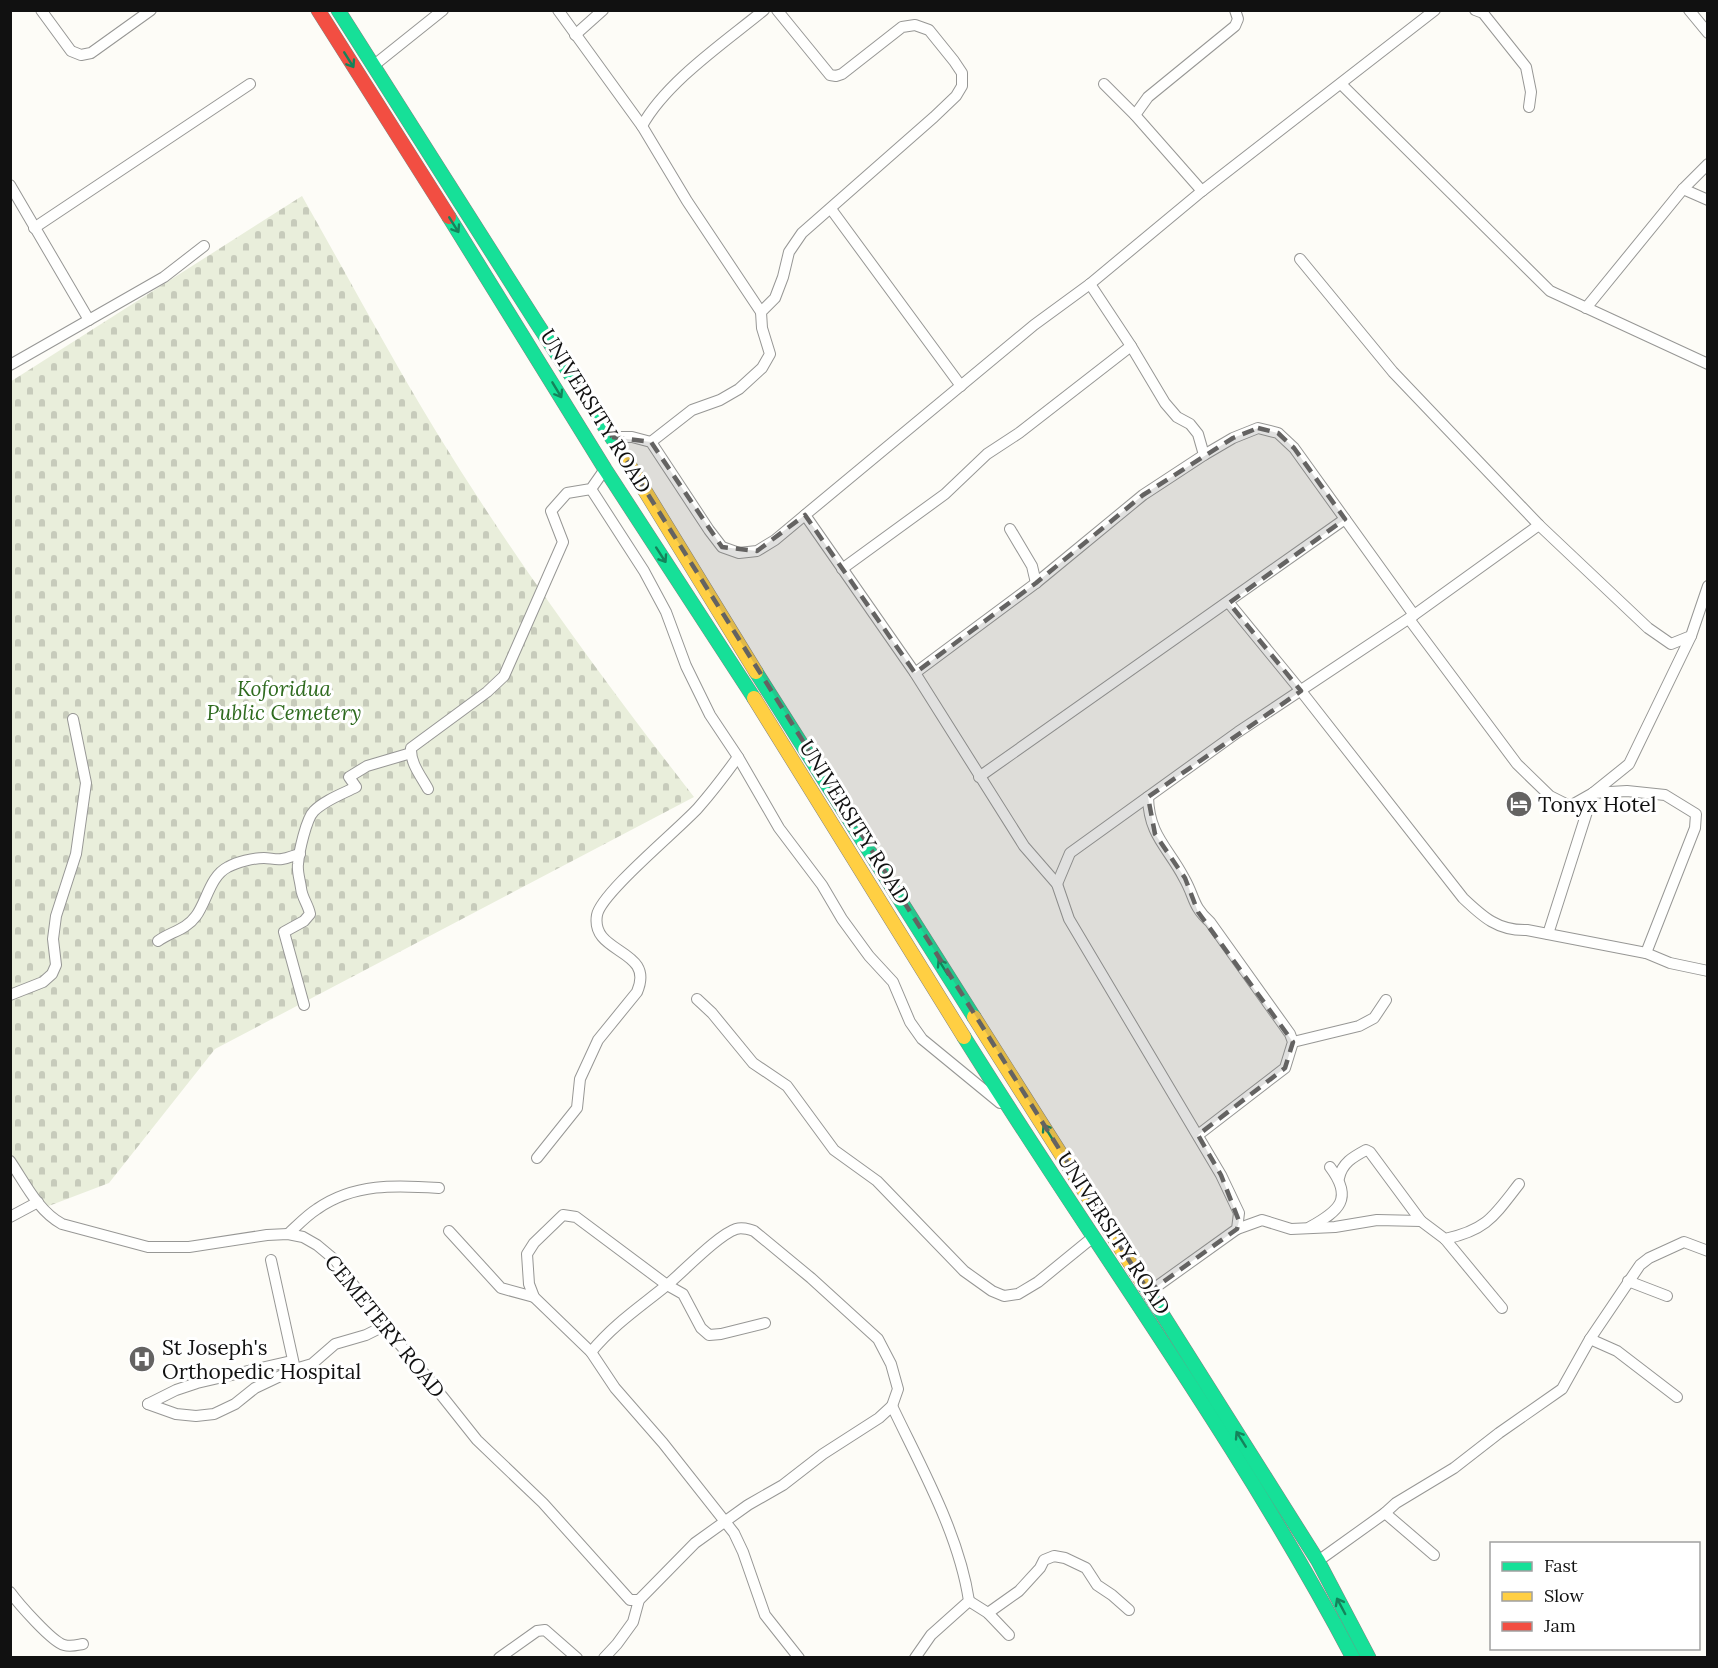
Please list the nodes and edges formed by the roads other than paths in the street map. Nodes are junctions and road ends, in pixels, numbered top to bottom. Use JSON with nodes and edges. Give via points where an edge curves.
{"nodes":[{"id":1,"x":41,"y":10,"type":"edge"},
{"id":2,"x":151,"y":10,"type":"edge"},
{"id":3,"x":318,"y":10,"type":"edge"},
{"id":4,"x":338,"y":10,"type":"edge"},
{"id":5,"x":443,"y":10,"type":"edge"},
{"id":6,"x":558,"y":10,"type":"edge"},
{"id":7,"x":603,"y":10,"type":"edge"},
{"id":8,"x":764,"y":10,"type":"edge"},
{"id":9,"x":777,"y":10,"type":"edge"},
{"id":10,"x":1236,"y":10,"type":"edge"},
{"id":11,"x":1435,"y":10,"type":"edge"},
{"id":12,"x":1476,"y":10,"type":"edge"},
{"id":13,"x":1689,"y":10,"type":"edge"},
{"id":14,"x":1707,"y":33,"type":"edge"},
{"id":15,"x":574,"y":35,"type":"junction"},
{"id":16,"x":373,"y":66,"type":"junction"},
{"id":17,"x":250,"y":84,"type":"dead end"},
{"id":18,"x":1104,"y":84,"type":"dead end"},
{"id":19,"x":1341,"y":84,"type":"junction"},
{"id":20,"x":1530,"y":107,"type":"dead end"},
{"id":21,"x":1135,"y":115,"type":"junction"},
{"id":22,"x":642,"y":126,"type":"junction"},
{"id":23,"x":1707,"y":164,"type":"edge"},
{"id":24,"x":10,"y":185,"type":"edge"},
{"id":25,"x":1683,"y":189,"type":"junction"},
{"id":26,"x":1202,"y":190,"type":"junction"},
{"id":27,"x":1707,"y":201,"type":"edge"},
{"id":28,"x":831,"y":209,"type":"junction"},
{"id":29,"x":34,"y":228,"type":"junction"},
{"id":30,"x":204,"y":246,"type":"dead end"},
{"id":31,"x":1299,"y":259,"type":"dead end"},
{"id":32,"x":1090,"y":284,"type":"junction"},
{"id":33,"x":1586,"y":308,"type":"junction"},
{"id":34,"x":761,"y":312,"type":"junction"},
{"id":35,"x":88,"y":320,"type":"junction"},
{"id":36,"x":1131,"y":346,"type":"junction"},
{"id":37,"x":1707,"y":364,"type":"edge"},
{"id":38,"x":10,"y":365,"type":"edge"},
{"id":39,"x":961,"y":386,"type":"junction"},
{"id":40,"x":612,"y":437,"type":"junction"},
{"id":41,"x":651,"y":442,"type":"junction"},
{"id":42,"x":1204,"y":455,"type":"junction"},
{"id":43,"x":605,"y":469,"type":"junction"},
{"id":44,"x":591,"y":489,"type":"junction"},
{"id":45,"x":805,"y":515,"type":"junction"},
{"id":46,"x":1345,"y":519,"type":"junction"},
{"id":47,"x":1539,"y":525,"type":"junction"},
{"id":48,"x":1010,"y":529,"type":"dead end"},
{"id":49,"x":842,"y":569,"type":"junction"},
{"id":50,"x":1036,"y":583,"type":"junction"},
{"id":51,"x":1707,"y":586,"type":"edge"},
{"id":52,"x":1228,"y":603,"type":"junction"},
{"id":53,"x":1412,"y":617,"type":"junction"},
{"id":54,"x":1691,"y":636,"type":"junction"},
{"id":55,"x":915,"y":673,"type":"junction"},
{"id":56,"x":1301,"y":691,"type":"junction"},
{"id":57,"x":73,"y":719,"type":"dead end"},
{"id":58,"x":411,"y":753,"type":"junction"},
{"id":59,"x":738,"y":757,"type":"junction"},
{"id":60,"x":979,"y":777,"type":"junction"},
{"id":61,"x":428,"y":789,"type":"dead end"},
{"id":62,"x":1593,"y":793,"type":"junction"},
{"id":63,"x":1148,"y":797,"type":"junction"},
{"id":64,"x":300,"y":854,"type":"junction"},
{"id":65,"x":1057,"y":884,"type":"junction"},
{"id":66,"x":1548,"y":934,"type":"junction"},
{"id":67,"x":158,"y":941,"type":"dead end"},
{"id":68,"x":1646,"y":952,"type":"junction"},
{"id":69,"x":1707,"y":971,"type":"edge"},
{"id":70,"x":10,"y":995,"type":"edge"},
{"id":71,"x":697,"y":999,"type":"dead end"},
{"id":72,"x":1386,"y":1000,"type":"dead end"},
{"id":73,"x":303,"y":1005,"type":"dead end"},
{"id":74,"x":1293,"y":1042,"type":"junction"},
{"id":75,"x":1010,"y":1110,"type":"junction"},
{"id":76,"x":1198,"y":1135,"type":"junction"},
{"id":77,"x":537,"y":1158,"type":"dead end"},
{"id":78,"x":10,"y":1161,"type":"edge"},
{"id":79,"x":1330,"y":1167,"type":"dead end"},
{"id":80,"x":1339,"y":1178,"type":"junction"},
{"id":81,"x":1519,"y":1184,"type":"dead end"},
{"id":82,"x":439,"y":1188,"type":"dead end"},
{"id":83,"x":38,"y":1202,"type":"junction"},
{"id":84,"x":1338,"y":1208,"type":"junction"},
{"id":85,"x":10,"y":1217,"type":"edge"},
{"id":86,"x":1421,"y":1221,"type":"junction"},
{"id":87,"x":1335,"y":1227,"type":"junction"},
{"id":88,"x":1307,"y":1228,"type":"junction"},
{"id":89,"x":1237,"y":1229,"type":"junction"},
{"id":90,"x":448,"y":1231,"type":"dead end"},
{"id":91,"x":288,"y":1234,"type":"junction"},
{"id":92,"x":1092,"y":1238,"type":"junction"},
{"id":93,"x":1445,"y":1239,"type":"junction"},
{"id":94,"x":1707,"y":1251,"type":"edge"},
{"id":95,"x":271,"y":1260,"type":"dead end"},
{"id":96,"x":1628,"y":1281,"type":"junction"},
{"id":97,"x":667,"y":1285,"type":"junction"},
{"id":98,"x":1149,"y":1292,"type":"junction"},
{"id":99,"x":1667,"y":1296,"type":"dead end"},
{"id":100,"x":534,"y":1297,"type":"junction"},
{"id":101,"x":1502,"y":1308,"type":"dead end"},
{"id":102,"x":765,"y":1323,"type":"dead end"},
{"id":103,"x":384,"y":1326,"type":"junction"},
{"id":104,"x":1590,"y":1338,"type":"junction"},
{"id":105,"x":591,"y":1352,"type":"junction"},
{"id":106,"x":295,"y":1370,"type":"junction"},
{"id":107,"x":1677,"y":1397,"type":"dead end"},
{"id":108,"x":892,"y":1406,"type":"junction"},
{"id":109,"x":1385,"y":1513,"type":"junction"},
{"id":110,"x":725,"y":1522,"type":"junction"},
{"id":111,"x":1434,"y":1555,"type":"dead end"},
{"id":112,"x":1318,"y":1561,"type":"junction"},
{"id":113,"x":10,"y":1592,"type":"edge"},
{"id":114,"x":639,"y":1599,"type":"junction"},
{"id":115,"x":969,"y":1601,"type":"junction"},
{"id":116,"x":1129,"y":1610,"type":"dead end"},
{"id":117,"x":988,"y":1613,"type":"junction"},
{"id":118,"x":1009,"y":1635,"type":"dead end"},
{"id":119,"x":83,"y":1644,"type":"dead end"},
{"id":120,"x":499,"y":1658,"type":"edge"},
{"id":121,"x":577,"y":1658,"type":"edge"},
{"id":122,"x":604,"y":1658,"type":"edge"},
{"id":123,"x":799,"y":1658,"type":"edge"},
{"id":124,"x":915,"y":1658,"type":"edge"},
{"id":125,"x":1353,"y":1658,"type":"edge"},
{"id":126,"x":1369,"y":1658,"type":"edge"}],
"edges":[{"from":1,"to":2,"type":"street","via":[[71,51],[81,55]]},
{"from":3,"to":43,"type":"highway","name":"UNIVERSITY ROAD","one_way":true},
{"from":4,"to":16,"type":"highway","name":"UNIVERSITY ROAD"},
{"from":5,"to":16,"type":"street"},
{"from":6,"to":15,"type":"street"},
{"from":7,"to":15,"type":"street"},
{"from":8,"to":22,"type":"street","via":[[698,64],[652,108]]},
{"from":9,"to":28,"type":"street","via":[[830,75],[842,74],[902,27],[915,24],[929,30],[962,73],[962,86],[956,96]]},
{"from":10,"to":21,"type":"street","via":[[1235,26],[1148,97]]},
{"from":11,"to":19,"type":"street"},
{"from":12,"to":20,"type":"street","via":[[1483,13],[1526,67]]},
{"from":13,"to":14,"type":"street"},
{"from":15,"to":22,"type":"street"},
{"from":16,"to":40,"type":"highway","name":"UNIVERSITY ROAD"},
{"from":17,"to":29,"type":"street"},
{"from":18,"to":21,"type":"street"},
{"from":19,"to":26,"type":"street"},
{"from":19,"to":33,"type":"street","via":[[1550,291]]},
{"from":21,"to":26,"type":"street"},
{"from":22,"to":34,"type":"street"},
{"from":23,"to":25,"type":"street"},
{"from":24,"to":29,"type":"street"},
{"from":25,"to":27,"type":"street"},
{"from":25,"to":33,"type":"street"},
{"from":26,"to":32,"type":"street"},
{"from":28,"to":34,"type":"street","via":[[802,233],[789,252],[775,298]]},
{"from":28,"to":39,"type":"street"},
{"from":29,"to":35,"type":"street"},
{"from":30,"to":35,"type":"street","via":[[164,277]]},
{"from":31,"to":47,"type":"street","via":[[1393,372]]},
{"from":32,"to":36,"type":"street"},
{"from":32,"to":39,"type":"street"},
{"from":33,"to":37,"type":"street"},
{"from":34,"to":41,"type":"street","via":[[770,354],[762,368],[739,389],[692,410]]},
{"from":35,"to":38,"type":"street"},
{"from":36,"to":42,"type":"street","via":[[1165,403],[1198,434]]},
{"from":36,"to":49,"type":"street","via":[[987,454],[945,494]]},
{"from":39,"to":45,"type":"street"},
{"from":40,"to":41,"type":"street"},
{"from":98,"to":40,"type":"highway","name":"UNIVERSITY ROAD","one_way":true},
{"from":41,"to":45,"type":"street","via":[[722,547],[739,552],[757,551]]},
{"from":42,"to":46,"type":"street","via":[[1258,428],[1278,433],[1294,448]]},
{"from":42,"to":50,"type":"street","via":[[1143,495]]},
{"from":43,"to":44,"type":"street"},
{"from":43,"to":75,"type":"highway","name":"UNIVERSITY ROAD","one_way":true,"via":[[722,647]]},
{"from":44,"to":58,"type":"street","via":[[567,493],[551,511],[563,542],[504,676],[411,748]]},
{"from":44,"to":59,"type":"street","via":[[644,571],[710,715]]},
{"from":45,"to":49,"type":"street"},
{"from":46,"to":52,"type":"street"},
{"from":46,"to":53,"type":"street"},
{"from":47,"to":53,"type":"street"},
{"from":47,"to":54,"type":"street","via":[[1648,628],[1671,644]]},
{"from":48,"to":50,"type":"street","via":[[1032,566]]},
{"from":49,"to":55,"type":"street"},
{"from":50,"to":55,"type":"street"},
{"from":51,"to":54,"type":"street"},
{"from":52,"to":56,"type":"street"},
{"from":52,"to":60,"type":"street"},
{"from":53,"to":56,"type":"street"},
{"from":53,"to":62,"type":"street","via":[[1517,764],[1550,796],[1570,806]]},
{"from":54,"to":62,"type":"street","via":[[1629,764]]},
{"from":55,"to":60,"type":"street"},
{"from":56,"to":63,"type":"street"},
{"from":56,"to":66,"type":"street","via":[[1463,898],[1497,924],[1512,930]]},
{"from":57,"to":70,"type":"street","via":[[86,783],[76,854],[56,916],[56,965],[42,982]]},
{"from":58,"to":61,"type":"street"},
{"from":58,"to":64,"type":"street","via":[[367,766],[349,777],[356,788],[313,812]]},
{"from":59,"to":75,"type":"street","via":[[779,828],[822,885],[842,920],[892,982],[922,1039]]},
{"from":59,"to":77,"type":"street","via":[[697,809],[599,910],[603,938],[633,958],[640,985],[598,1040],[580,1079],[577,1108]]},
{"from":60,"to":65,"type":"street","via":[[1024,846]]},
{"from":62,"to":66,"type":"street"},
{"from":62,"to":68,"type":"street","via":[[1665,795],[1696,814],[1695,828]]},
{"from":63,"to":65,"type":"street","via":[[1070,853]]},
{"from":63,"to":74,"type":"street","via":[[1155,834],[1185,878],[1198,912],[1210,922]]},
{"from":64,"to":67,"type":"street","via":[[229,866],[213,883],[196,917],[180,931]]},
{"from":64,"to":73,"type":"street","via":[[298,873],[310,914],[284,932]]},
{"from":65,"to":76,"type":"street","via":[[1069,919]]},
{"from":66,"to":68,"type":"street"},
{"from":68,"to":69,"type":"street","via":[[1670,963]]},
{"from":71,"to":92,"type":"street","via":[[753,1063],[787,1086],[834,1150],[877,1181],[964,1271],[992,1291],[1004,1296],[1018,1294]]},
{"from":72,"to":74,"type":"street","via":[[1374,1018],[1359,1026]]},
{"from":74,"to":76,"type":"street","via":[[1285,1068]]},
{"from":75,"to":92,"type":"highway","name":"UNIVERSITY ROAD"},
{"from":76,"to":89,"type":"street","via":[[1239,1213]]},
{"from":78,"to":83,"type":"street","name":"CEMETERY ROAD"},
{"from":79,"to":80,"type":"street"},
{"from":80,"to":84,"type":"street","via":[[1342,1198]]},
{"from":80,"to":86,"type":"street","via":[[1350,1158],[1366,1150],[1370,1152]]},
{"from":81,"to":93,"type":"street","via":[[1476,1231]]},
{"from":82,"to":91,"type":"street","via":[[364,1188],[317,1209]]},
{"from":83,"to":85,"type":"street"},
{"from":83,"to":91,"type":"street","name":"CEMETERY ROAD","via":[[62,1224],[148,1247],[189,1247]]},
{"from":84,"to":87,"type":"street"},
{"from":84,"to":88,"type":"street"},
{"from":86,"to":87,"type":"street","via":[[1377,1220]]},
{"from":86,"to":93,"type":"street"},
{"from":87,"to":88,"type":"street"},
{"from":88,"to":89,"type":"street","via":[[1291,1229],[1262,1221]]},
{"from":89,"to":98,"type":"street"},
{"from":90,"to":100,"type":"street","via":[[501,1288]]},
{"from":91,"to":103,"type":"street","name":"CEMETERY ROAD","via":[[303,1237],[335,1260]]},
{"from":92,"to":125,"type":"highway","name":"UNIVERSITY ROAD","via":[[1207,1412],[1317,1590]]},
{"from":93,"to":101,"type":"street"},
{"from":94,"to":96,"type":"street","via":[[1684,1242],[1649,1258]]},
{"from":95,"to":106,"type":"street"},
{"from":96,"to":99,"type":"street"},
{"from":96,"to":104,"type":"street"},
{"from":97,"to":100,"type":"street","via":[[576,1216],[568,1214],[534,1242],[527,1254]]},
{"from":97,"to":102,"type":"street","via":[[683,1294],[701,1328],[709,1335]]},
{"from":97,"to":105,"type":"street","via":[[608,1331]]},
{"from":97,"to":108,"type":"street","via":[[734,1229],[754,1231],[878,1339],[898,1389]]},
{"from":112,"to":98,"type":"highway","name":"UNIVERSITY ROAD","one_way":true},
{"from":100,"to":105,"type":"street"},
{"from":103,"to":106,"type":"street","via":[[334,1344],[312,1364]]},
{"from":103,"to":114,"type":"street","name":"CEMETERY ROAD","via":[[477,1440],[543,1503],[630,1600]]},
{"from":104,"to":107,"type":"street","via":[[1617,1351]]},
{"from":104,"to":109,"type":"street","via":[[1562,1389]]},
{"from":105,"to":110,"type":"street","via":[[615,1388]]},
{"from":106,"to":106,"type":"street","via":[[287,1362],[197,1383],[148,1404],[176,1414],[214,1414]]},
{"from":108,"to":110,"type":"street"},
{"from":108,"to":115,"type":"street","via":[[952,1539],[965,1575]]},
{"from":109,"to":111,"type":"street"},
{"from":109,"to":112,"type":"street"},
{"from":110,"to":114,"type":"street","via":[[695,1543]]},
{"from":110,"to":123,"type":"street","via":[[743,1552],[765,1615]]},
{"from":126,"to":112,"type":"highway","name":"UNIVERSITY ROAD","one_way":true},
{"from":113,"to":119,"type":"street","via":[[62,1645]]},
{"from":114,"to":122,"type":"street","via":[[633,1622]]},
{"from":115,"to":117,"type":"street"},
{"from":115,"to":124,"type":"street","via":[[931,1635]]},
{"from":116,"to":117,"type":"street","via":[[1096,1585],[1086,1568],[1054,1556],[1044,1560],[1019,1591]]},
{"from":117,"to":118,"type":"street"},
{"from":120,"to":121,"type":"street","via":[[537,1631],[545,1630]]}]}
